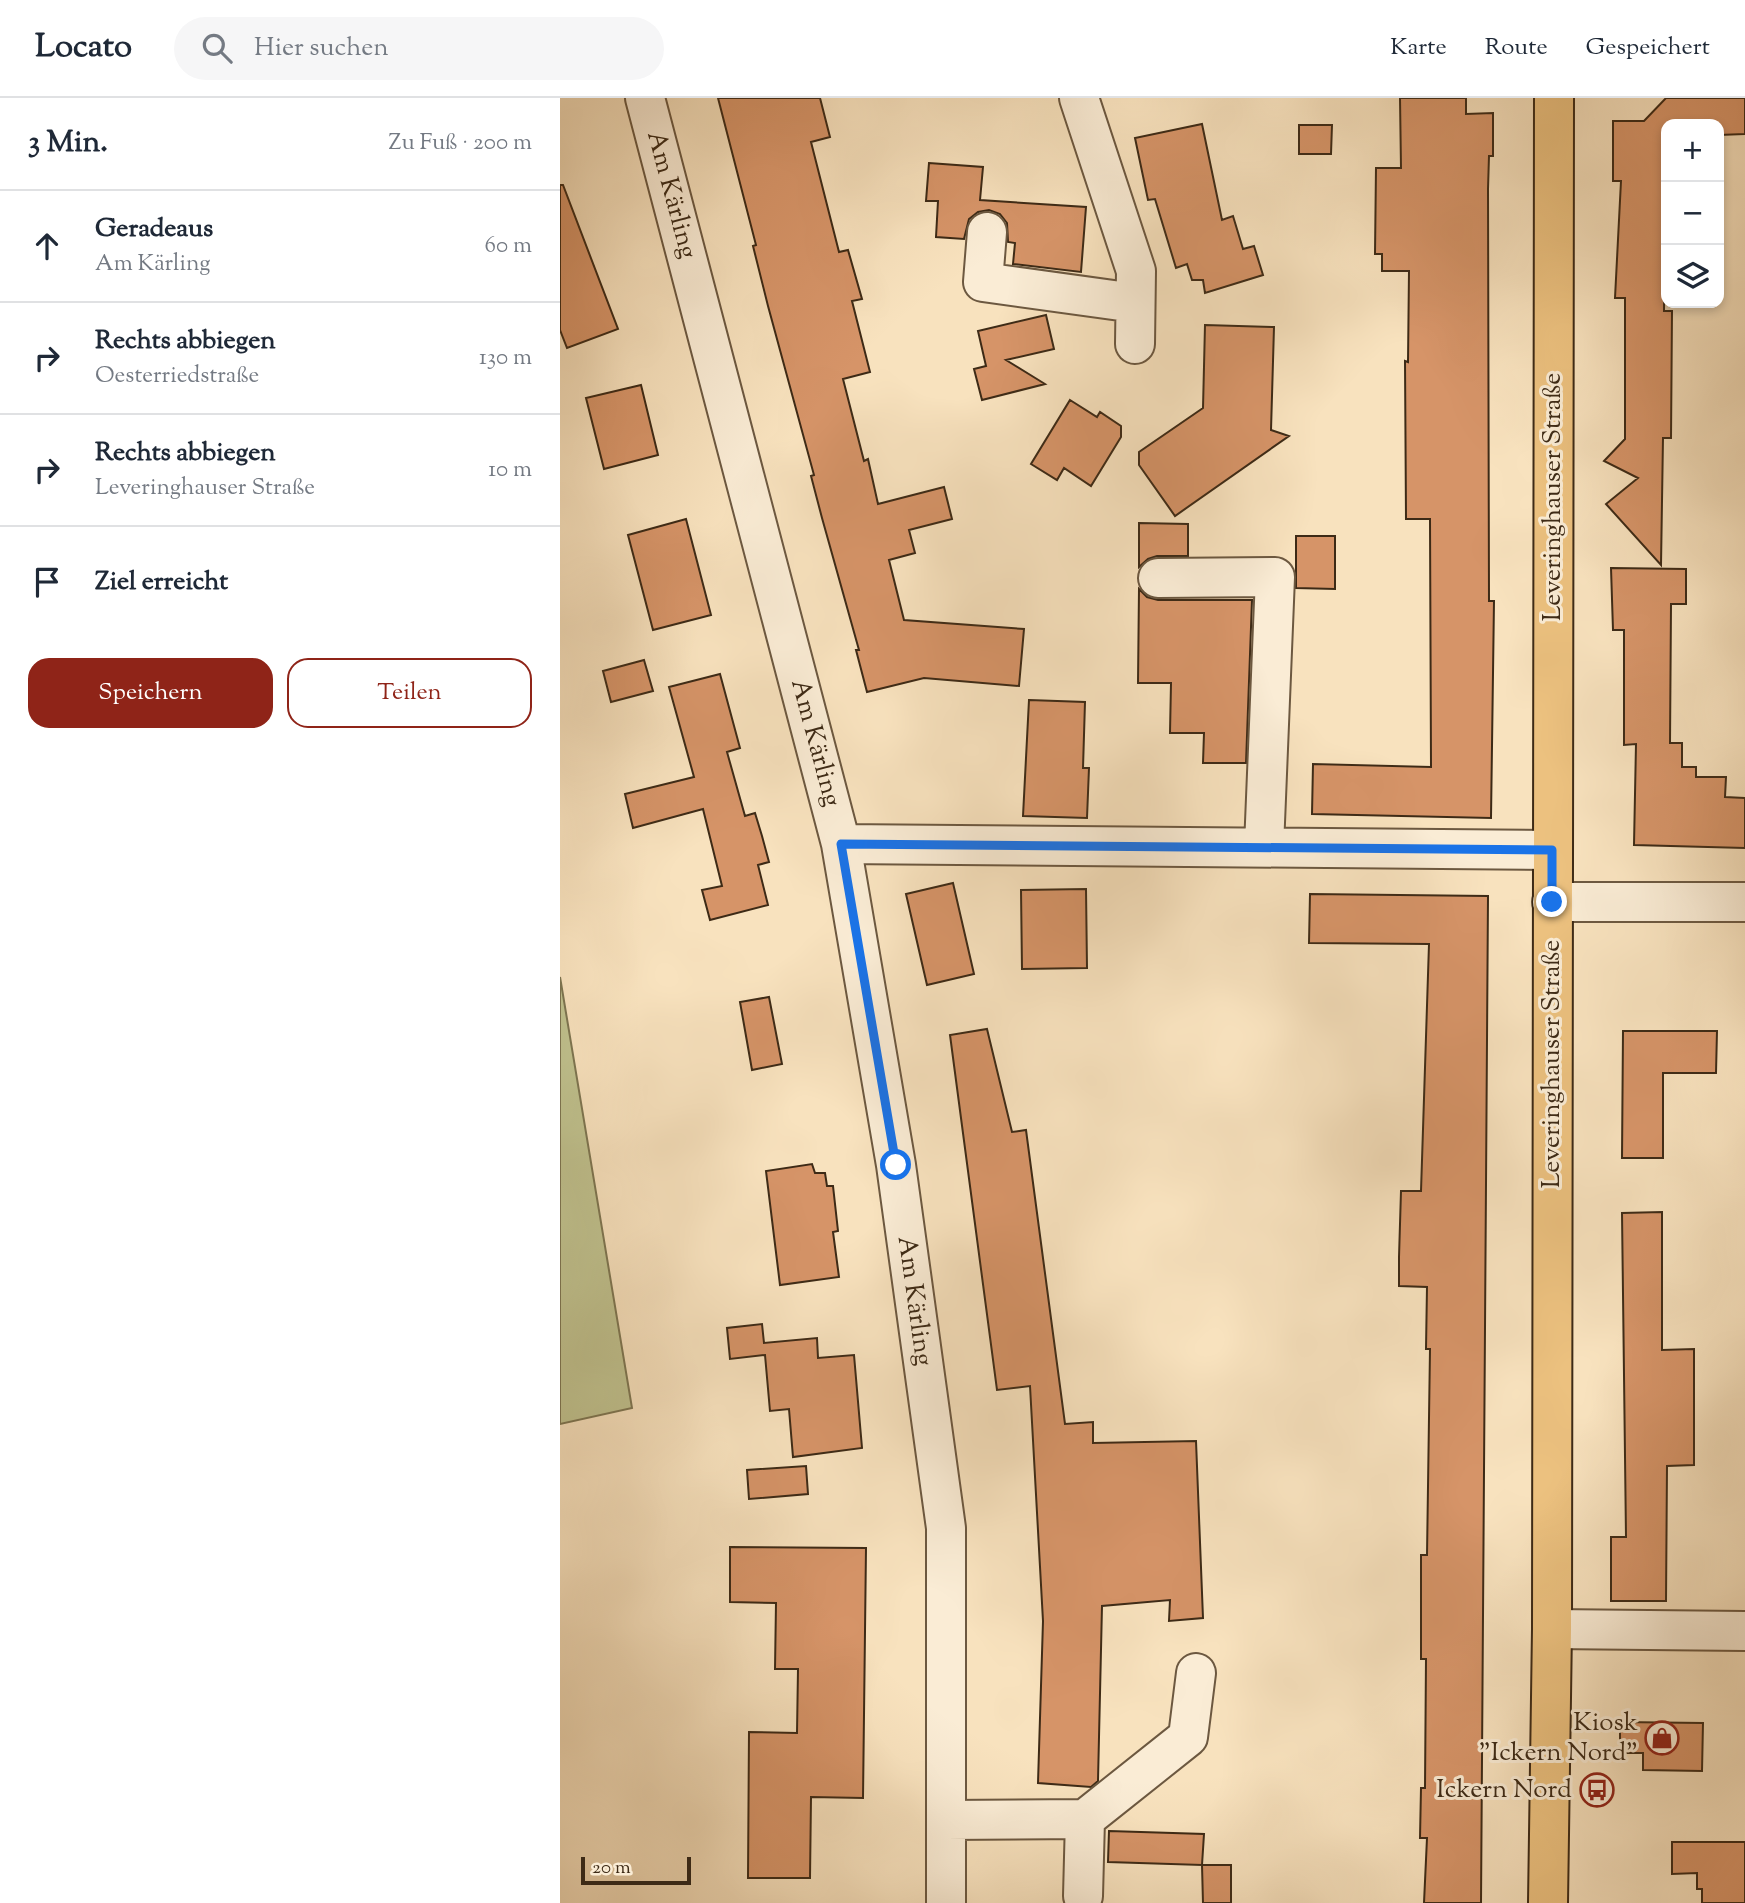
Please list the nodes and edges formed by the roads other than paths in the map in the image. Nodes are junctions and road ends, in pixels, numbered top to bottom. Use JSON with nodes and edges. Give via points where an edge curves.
{"nodes":[{"id":1,"x":645,"y":98,"type":"edge"},
{"id":2,"x":1079,"y":98,"type":"edge"},
{"id":3,"x":1554,"y":98,"type":"edge"},
{"id":4,"x":987,"y":232,"type":"dead end"},
{"id":5,"x":1135,"y":303,"type":"junction"},
{"id":6,"x":1135,"y":344,"type":"dead end"},
{"id":7,"x":1158,"y":578,"type":"dead end"},
{"id":8,"x":841,"y":844,"type":"junction"},
{"id":9,"x":1264,"y":847,"type":"junction"},
{"id":10,"x":1552,"y":850,"type":"junction"},
{"id":11,"x":1552,"y":902,"type":"junction"},
{"id":12,"x":1745,"y":902,"type":"edge"},
{"id":13,"x":1552,"y":1629,"type":"junction"},
{"id":14,"x":1745,"y":1631,"type":"edge"},
{"id":15,"x":1196,"y":1674,"type":"dead end"},
{"id":16,"x":1085,"y":1819,"type":"junction"},
{"id":17,"x":946,"y":1820,"type":"junction"},
{"id":18,"x":1083,"y":1896,"type":"dead end"},
{"id":19,"x":946,"y":1903,"type":"edge"},
{"id":20,"x":1548,"y":1903,"type":"edge"}],
"edges":[{"from":1,"to":8,"type":"street","name":"Am Kärling"},
{"from":2,"to":5,"type":"street","via":[[1136,271]]},
{"from":3,"to":10,"type":"main road","name":"Leveringhauser Straße"},
{"from":4,"to":5,"type":"street","via":[[983,282]]},
{"from":5,"to":6,"type":"street"},
{"from":7,"to":9,"type":"street","via":[[1275,577]]},
{"from":8,"to":9,"type":"street"},
{"from":8,"to":17,"type":"street","name":"Am Kärling","via":[[896,1165],[946,1528]]},
{"from":9,"to":10,"type":"street"},
{"from":10,"to":11,"type":"main road","name":"Leveringhauser Straße"},
{"from":11,"to":12,"type":"street"},
{"from":11,"to":13,"type":"main road","name":"Leveringhauser Straße"},
{"from":13,"to":14,"type":"street"},
{"from":13,"to":20,"type":"main road","name":"Leveringhauser Straße"},
{"from":15,"to":16,"type":"street","via":[[1188,1737]]},
{"from":16,"to":17,"type":"street"},
{"from":16,"to":18,"type":"street"},
{"from":17,"to":19,"type":"street","name":"Am Kärling"}]}
